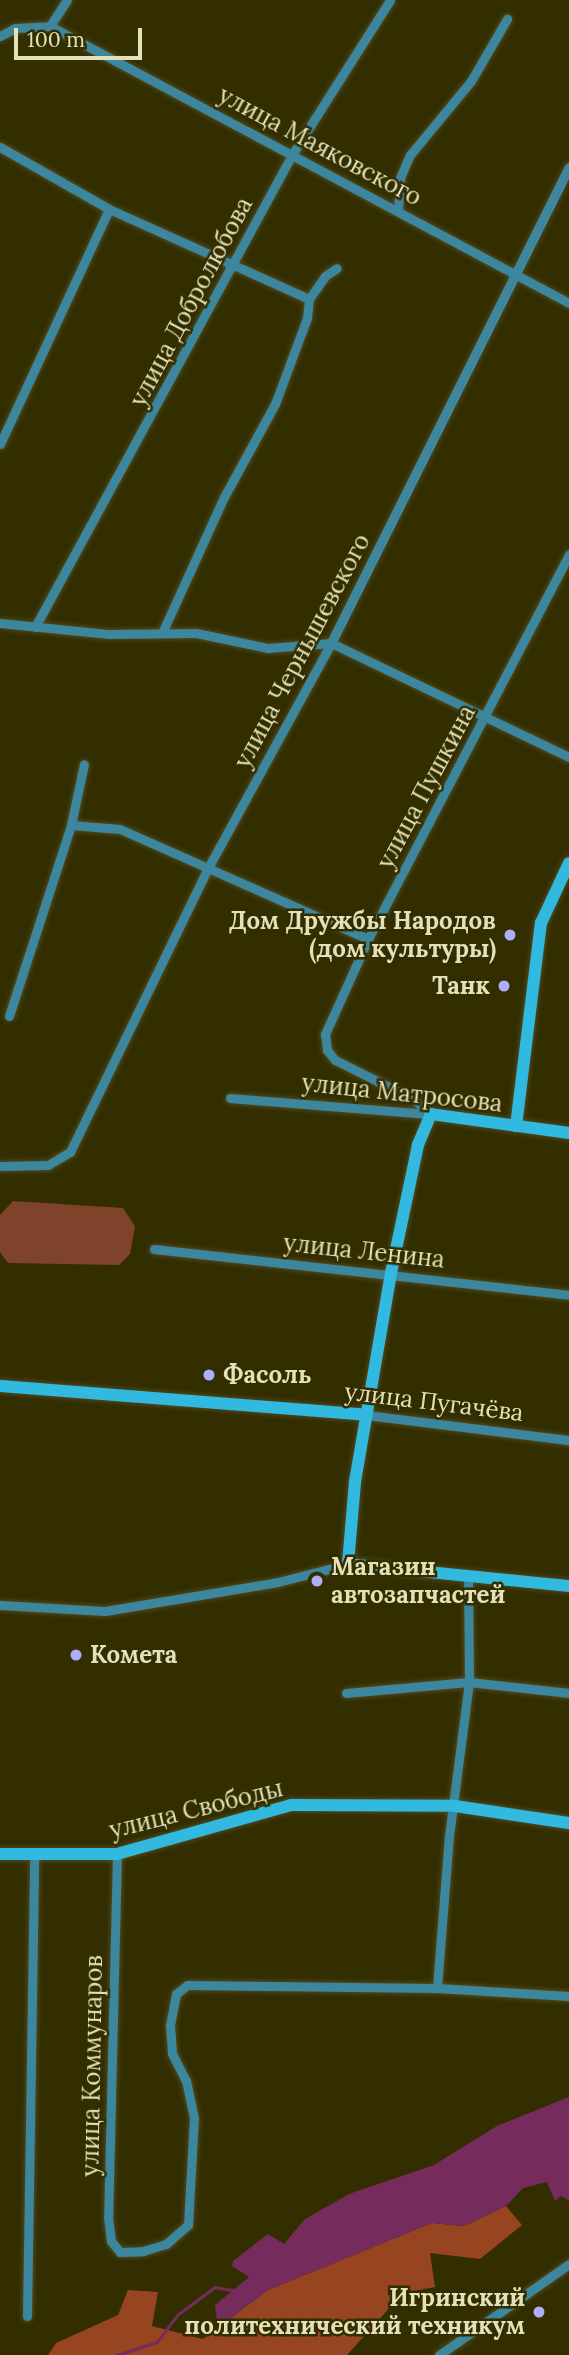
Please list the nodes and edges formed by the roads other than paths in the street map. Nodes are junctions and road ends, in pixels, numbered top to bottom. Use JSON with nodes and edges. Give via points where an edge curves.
{"nodes":[{"id":1,"x":67,"y":0,"type":"edge"},
{"id":2,"x":390,"y":0,"type":"edge"},
{"id":3,"x":507,"y":19,"type":"dead end"},
{"id":4,"x":50,"y":26,"type":"junction"},
{"id":5,"x":2,"y":34,"type":"edge"},
{"id":6,"x":0,"y":147,"type":"edge"},
{"id":7,"x":293,"y":153,"type":"junction"},
{"id":8,"x":569,"y":167,"type":"edge"},
{"id":9,"x":108,"y":209,"type":"junction"},
{"id":10,"x":398,"y":210,"type":"junction"},
{"id":11,"x":234,"y":263,"type":"junction"},
{"id":12,"x":337,"y":268,"type":"dead end"},
{"id":13,"x":514,"y":273,"type":"junction"},
{"id":14,"x":309,"y":299,"type":"junction"},
{"id":15,"x":569,"y":303,"type":"edge"},
{"id":16,"x":0,"y":443,"type":"edge"},
{"id":17,"x":569,"y":554,"type":"edge"},
{"id":18,"x":0,"y":623,"type":"edge"},
{"id":19,"x":35,"y":627,"type":"junction"},
{"id":20,"x":162,"y":633,"type":"junction"},
{"id":21,"x":331,"y":643,"type":"junction"},
{"id":22,"x":486,"y":714,"type":"junction"},
{"id":23,"x":569,"y":757,"type":"edge"},
{"id":24,"x":84,"y":764,"type":"dead end"},
{"id":25,"x":71,"y":825,"type":"junction"},
{"id":26,"x":569,"y":863,"type":"edge"},
{"id":27,"x":208,"y":868,"type":"junction"},
{"id":28,"x":368,"y":939,"type":"junction"},
{"id":29,"x":9,"y":1016,"type":"dead end"},
{"id":30,"x":230,"y":1098,"type":"dead end"},
{"id":31,"x":431,"y":1114,"type":"junction"},
{"id":32,"x":516,"y":1126,"type":"junction"},
{"id":33,"x":569,"y":1133,"type":"edge"},
{"id":34,"x":0,"y":1166,"type":"edge"},
{"id":35,"x":154,"y":1249,"type":"dead end"},
{"id":36,"x":391,"y":1273,"type":"junction"},
{"id":37,"x":569,"y":1296,"type":"edge"},
{"id":38,"x":0,"y":1386,"type":"edge"},
{"id":39,"x":366,"y":1415,"type":"junction"},
{"id":40,"x":569,"y":1440,"type":"edge"},
{"id":41,"x":348,"y":1564,"type":"junction"},
{"id":42,"x":468,"y":1576,"type":"junction"},
{"id":43,"x":569,"y":1586,"type":"edge"},
{"id":44,"x":0,"y":1605,"type":"edge"},
{"id":45,"x":470,"y":1682,"type":"junction"},
{"id":46,"x":346,"y":1693,"type":"dead end"},
{"id":47,"x":569,"y":1693,"type":"edge"},
{"id":48,"x":455,"y":1806,"type":"junction"},
{"id":49,"x":569,"y":1823,"type":"edge"},
{"id":50,"x":0,"y":1854,"type":"edge"},
{"id":51,"x":34,"y":1854,"type":"junction"},
{"id":52,"x":117,"y":1854,"type":"junction"},
{"id":53,"x":437,"y":1988,"type":"junction"},
{"id":54,"x":569,"y":1996,"type":"edge"},
{"id":55,"x":568,"y":2264,"type":"edge"},
{"id":56,"x":27,"y":2316,"type":"dead end"},
{"id":57,"x":439,"y":2355,"type":"edge"}],
"edges":[{"from":1,"to":4,"type":"street"},
{"from":2,"to":7,"type":"street","name":"улица Добролюбова"},
{"from":3,"to":10,"type":"street","via":[[471,81],[410,155],[400,178]]},
{"from":4,"to":5,"type":"street"},
{"from":4,"to":7,"type":"street","name":"улица Маяковского"},
{"from":6,"to":9,"type":"street"},
{"from":7,"to":10,"type":"street","name":"улица Маяковского"},
{"from":7,"to":11,"type":"street","name":"улица Добролюбова"},
{"from":8,"to":13,"type":"street","name":"улица Чернышевского"},
{"from":9,"to":11,"type":"street"},
{"from":9,"to":16,"type":"street"},
{"from":10,"to":13,"type":"street","name":"улица Маяковского"},
{"from":11,"to":14,"type":"street"},
{"from":11,"to":19,"type":"street","name":"улица Добролюбова"},
{"from":12,"to":14,"type":"street","via":[[325,275]]},
{"from":13,"to":15,"type":"street","name":"улица Маяковского"},
{"from":13,"to":21,"type":"street","name":"улица Чернышевского"},
{"from":14,"to":20,"type":"street","via":[[307,318],[275,404],[224,496]]},
{"from":17,"to":22,"type":"street","name":"улица Пушкина"},
{"from":18,"to":19,"type":"street"},
{"from":19,"to":20,"type":"street"},
{"from":20,"to":21,"type":"street","via":[[196,634],[268,648]]},
{"from":21,"to":22,"type":"street"},
{"from":21,"to":27,"type":"street","name":"улица Чернышевского"},
{"from":22,"to":23,"type":"street"},
{"from":22,"to":28,"type":"street","name":"улица Пушкина"},
{"from":24,"to":25,"type":"street"},
{"from":25,"to":27,"type":"street","via":[[112,827]]},
{"from":25,"to":29,"type":"street"},
{"from":26,"to":32,"type":"street","via":[[541,923]]},
{"from":27,"to":28,"type":"street"},
{"from":27,"to":34,"type":"street","name":"улица Чернышевского","via":[[69,1152],[48,1165]]},
{"from":28,"to":31,"type":"street","name":"улица Пушкина","via":[[327,1026],[325,1042],[335,1060],[413,1099]]},
{"from":30,"to":31,"type":"street","name":"улица Матросова"},
{"from":31,"to":32,"type":"street","name":"улица Матросова"},
{"from":31,"to":36,"type":"street","via":[[418,1145]]},
{"from":32,"to":33,"type":"street","name":"улица Матросова"},
{"from":35,"to":36,"type":"street","name":"улица Ленина"},
{"from":36,"to":37,"type":"street","name":"улица Ленина"},
{"from":36,"to":39,"type":"street"},
{"from":38,"to":39,"type":"street","name":"улица Пугачёва"},
{"from":39,"to":40,"type":"street","name":"улица Пугачёва"},
{"from":39,"to":41,"type":"street"},
{"from":41,"to":42,"type":"street"},
{"from":41,"to":44,"type":"street","via":[[278,1582],[106,1611]]},
{"from":42,"to":43,"type":"street"},
{"from":42,"to":45,"type":"street"},
{"from":45,"to":46,"type":"street"},
{"from":45,"to":47,"type":"street"},
{"from":45,"to":48,"type":"street"},
{"from":48,"to":49,"type":"street","name":"улица Свободы"},
{"from":48,"to":52,"type":"street","name":"улица Свободы","via":[[272,1808]]},
{"from":48,"to":53,"type":"street"},
{"from":50,"to":51,"type":"street","name":"улица Свободы"},
{"from":51,"to":52,"type":"street","name":"улица Свободы"},
{"from":51,"to":56,"type":"street"},
{"from":52,"to":53,"type":"street","name":"улица Коммунаров","via":[[109,2231],[120,2252],[144,2252],[178,2237],[188,2225],[194,2118],[186,2081],[172,2053],[170,2025],[171,2006],[181,1988],[197,1983]]},
{"from":53,"to":54,"type":"street"},
{"from":55,"to":57,"type":"street"}]}
